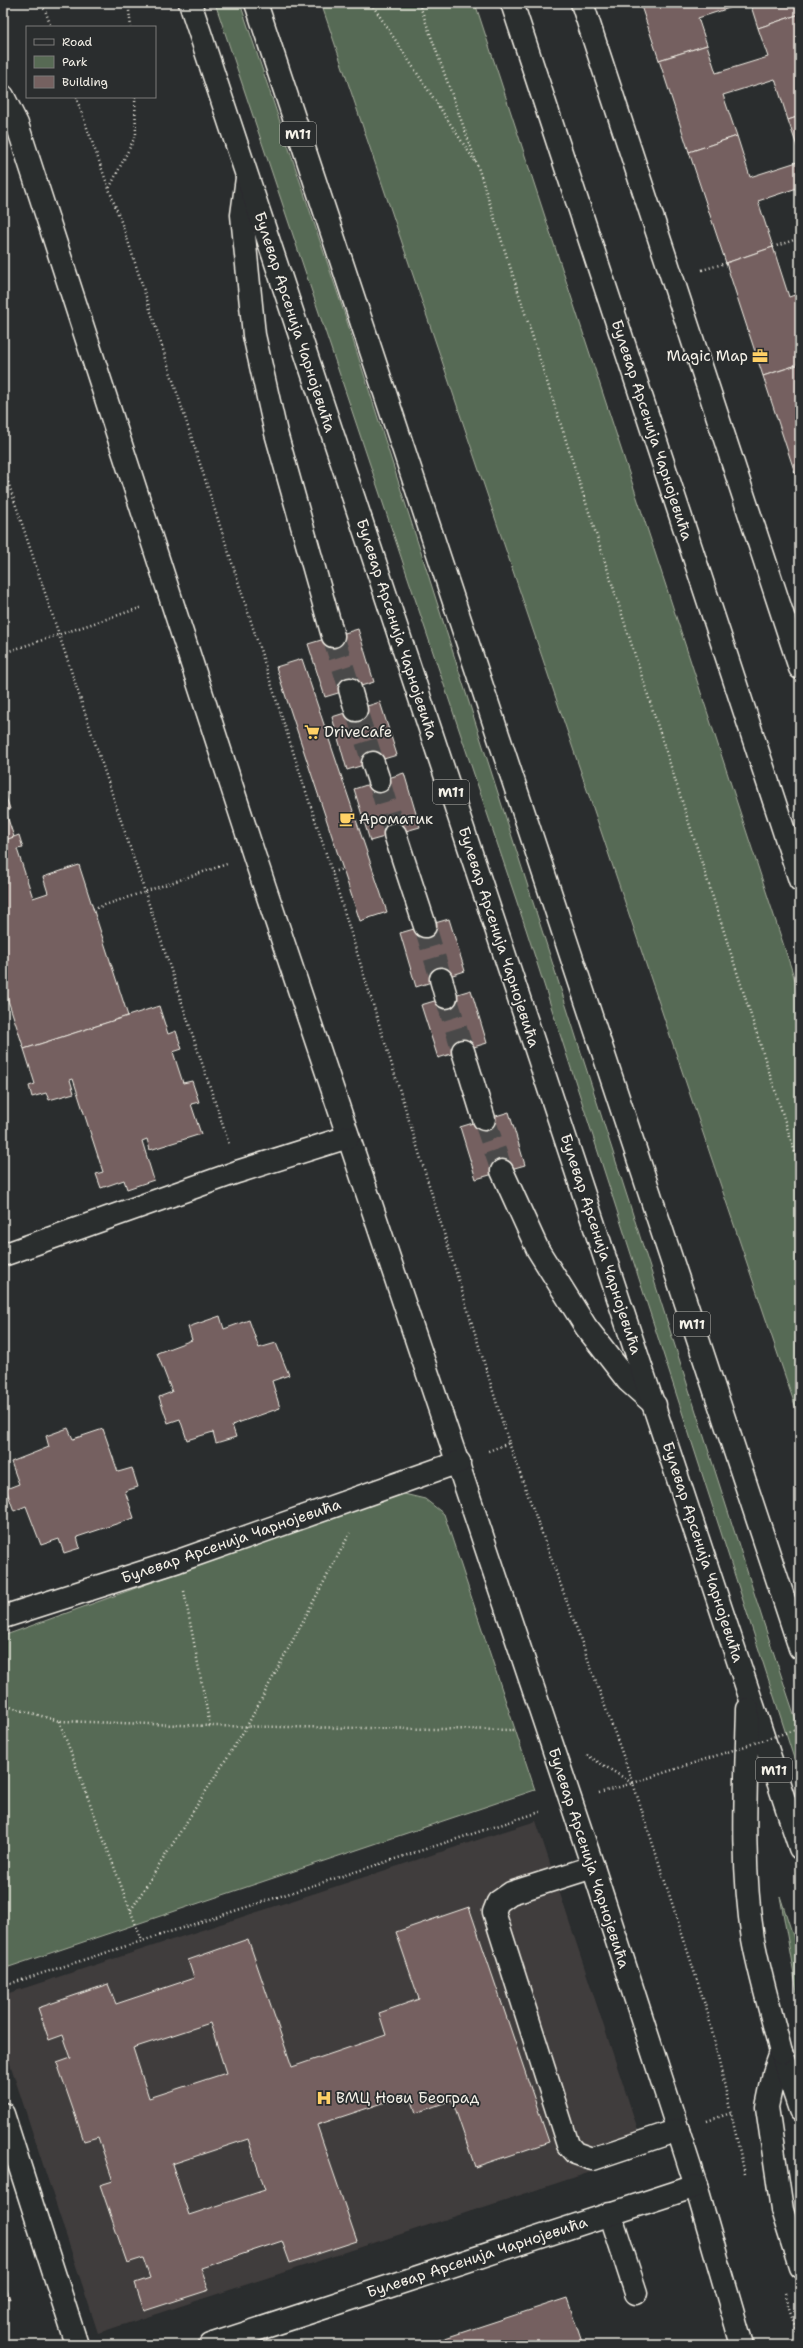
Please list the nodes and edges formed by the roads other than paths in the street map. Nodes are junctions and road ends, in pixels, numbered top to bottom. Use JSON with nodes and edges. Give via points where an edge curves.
{"nodes":[{"id":1,"x":190,"y":3,"type":"edge"},
{"id":2,"x":256,"y":3,"type":"edge"},
{"id":3,"x":512,"y":3,"type":"edge"},
{"id":4,"x":582,"y":3,"type":"edge"},
{"id":5,"x":3,"y":96,"type":"edge"},
{"id":6,"x":247,"y":178,"type":"junction"},
{"id":7,"x":333,"y":636,"type":"tunnel mouth"},
{"id":8,"x":800,"y":668,"type":"edge"},
{"id":9,"x":395,"y":834,"type":"tunnel mouth"},
{"id":10,"x":800,"y":880,"type":"edge"},
{"id":11,"x":425,"y":926,"type":"tunnel mouth"},
{"id":12,"x":463,"y":1050,"type":"tunnel mouth"},
{"id":13,"x":484,"y":1119,"type":"tunnel mouth"},
{"id":14,"x":348,"y":1137,"type":"junction"},
{"id":15,"x":502,"y":1171,"type":"tunnel mouth"},
{"id":16,"x":6,"y":1254,"type":"dead end"},
{"id":17,"x":655,"y":1405,"type":"junction"},
{"id":18,"x":459,"y":1462,"type":"junction"},
{"id":19,"x":3,"y":1617,"type":"edge"},
{"id":20,"x":800,"y":1648,"type":"edge"},
{"id":21,"x":749,"y":1692,"type":"junction"},
{"id":22,"x":800,"y":1848,"type":"edge"},
{"id":23,"x":593,"y":1867,"type":"junction"},
{"id":24,"x":781,"y":2053,"type":"junction"},
{"id":25,"x":800,"y":2110,"type":"edge"},
{"id":26,"x":3,"y":2114,"type":"edge"},
{"id":27,"x":678,"y":2130,"type":"junction"},
{"id":28,"x":696,"y":2186,"type":"junction"},
{"id":29,"x":610,"y":2213,"type":"junction"},
{"id":30,"x":800,"y":2267,"type":"edge"},
{"id":31,"x":636,"y":2293,"type":"dead end"},
{"id":32,"x":260,"y":2337,"type":"edge"},
{"id":33,"x":77,"y":2345,"type":"edge"},
{"id":34,"x":210,"y":2345,"type":"edge"},
{"id":35,"x":742,"y":2345,"type":"edge"}],
"edges":[{"from":1,"to":6,"type":"main road","name":"Булевар Арсенија Чарнојевића","number":"M11"},
{"from":2,"to":20,"type":"main road","number":"M11"},
{"from":3,"to":10,"type":"main road","name":"Булевар Арсенија Чарнојевића"},
{"from":4,"to":8,"type":"main road"},
{"from":5,"to":14,"type":"main road","name":"Булевар Арсенија Чарнојевића","via":[[17,124]]},
{"from":6,"to":7,"type":"main road","via":[[242,215],[255,342],[274,426]]},
{"from":6,"to":17,"type":"main road","name":"Булевар Арсенија Чарнојевића","number":"M11"},
{"from":9,"to":11,"type":"main road"},
{"from":12,"to":13,"type":"main road"},
{"from":14,"to":16,"type":"main road","via":[[238,1172]]},
{"from":14,"to":18,"type":"main road","name":"Булевар Арсенија Чарнојевића"},
{"from":15,"to":17,"type":"main road","via":[[538,1250],[586,1327],[628,1381]]},
{"from":17,"to":21,"type":"main road","name":"Булевар Арсенија Чарнојевића","number":"M11"},
{"from":18,"to":19,"type":"main road","name":"Булевар Арсенија Чарнојевића","via":[[178,1561]]},
{"from":18,"to":23,"type":"main road","name":"Булевар Арсенија Чарнојевића"},
{"from":21,"to":22,"type":"main road","name":"Булевар Арсенија Чарнојевића","number":"M11"},
{"from":21,"to":24,"type":"main road","via":[[746,1824],[748,1884],[754,1939]]},
{"from":23,"to":27,"type":"main road","name":"Булевар Арсенија Чарнојевића"},
{"from":23,"to":27,"type":"main road","via":[[511,1893],[498,1902],[494,1912],[509,1963],[568,2145],[575,2153],[592,2159]]},
{"from":24,"to":25,"type":"main road"},
{"from":24,"to":30,"type":"main road","via":[[767,2107],[782,2210]]},
{"from":26,"to":33,"type":"main road"},
{"from":27,"to":28,"type":"main road","name":"Булевар Арсенија Чарнојевића"},
{"from":28,"to":29,"type":"main road","name":"Булевар Арсенија Чарнојевића"},
{"from":28,"to":35,"type":"main road","name":"Булевар Арсенија Чарнојевића"},
{"from":29,"to":31,"type":"main road"},
{"from":29,"to":32,"type":"main road","name":"Булевар Арсенија Чарнојевића"},
{"from":32,"to":34,"type":"main road","name":"Булевар Арсенија Чарнојевића"}]}
